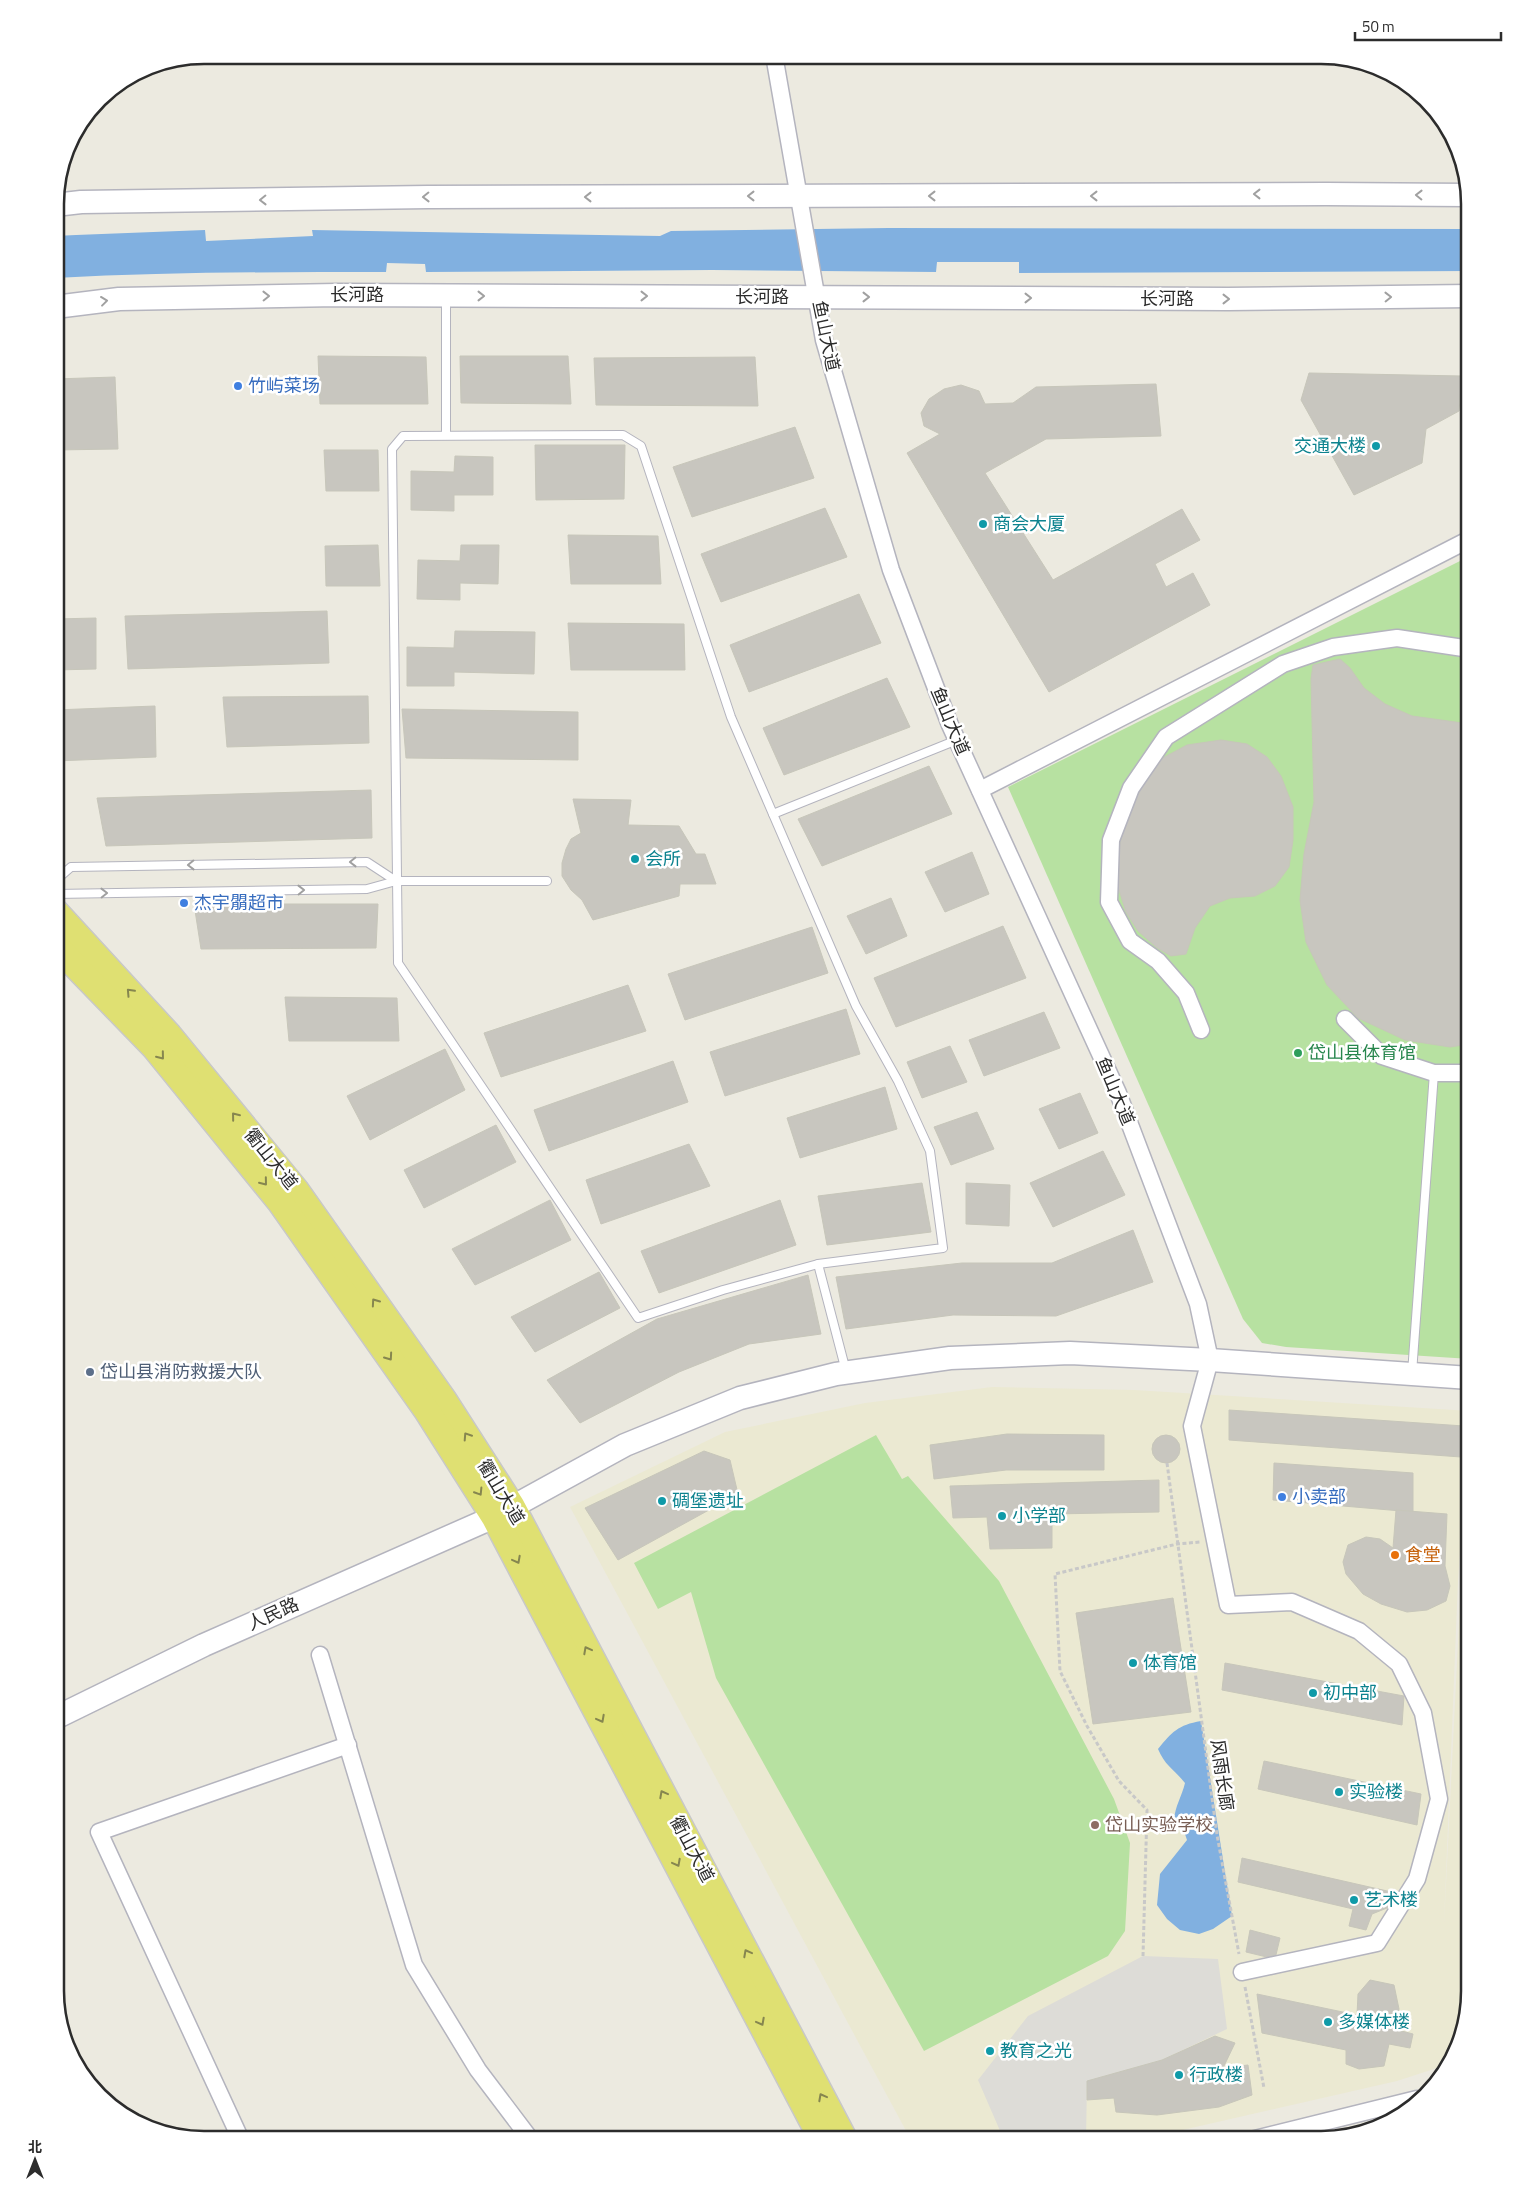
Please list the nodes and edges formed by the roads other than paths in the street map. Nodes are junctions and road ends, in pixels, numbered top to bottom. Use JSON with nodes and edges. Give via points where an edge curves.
{"nodes":[{"id":1,"x":776,"y":64,"type":"edge"},
{"id":2,"x":1461,"y":195,"type":"edge"},
{"id":3,"x":799,"y":196,"type":"junction"},
{"id":4,"x":64,"y":204,"type":"edge"},
{"id":5,"x":446,"y":296,"type":"junction"},
{"id":6,"x":1461,"y":296,"type":"edge"},
{"id":7,"x":817,"y":297,"type":"junction"},
{"id":8,"x":64,"y":305,"type":"edge"},
{"id":9,"x":446,"y":436,"type":"junction"},
{"id":10,"x":1461,"y":544,"type":"edge"},
{"id":11,"x":1461,"y":648,"type":"edge"},
{"id":12,"x":957,"y":740,"type":"junction"},
{"id":13,"x":980,"y":790,"type":"junction"},
{"id":14,"x":773,"y":814,"type":"junction"},
{"id":15,"x":64,"y":873,"type":"edge"},
{"id":16,"x":396,"y":881,"type":"junction"},
{"id":17,"x":548,"y":881,"type":"dead end"},
{"id":18,"x":64,"y":894,"type":"edge"},
{"id":19,"x":64,"y":921,"type":"edge"},
{"id":20,"x":64,"y":954,"type":"edge"},
{"id":21,"x":1345,"y":1019,"type":"dead end"},
{"id":22,"x":1201,"y":1030,"type":"dead end"},
{"id":23,"x":1434,"y":1073,"type":"junction"},
{"id":24,"x":1461,"y":1073,"type":"edge"},
{"id":25,"x":818,"y":1264,"type":"junction"},
{"id":26,"x":1210,"y":1360,"type":"junction"},
{"id":27,"x":846,"y":1373,"type":"junction"},
{"id":28,"x":1412,"y":1374,"type":"junction"},
{"id":29,"x":1461,"y":1377,"type":"edge"},
{"id":30,"x":503,"y":1512,"type":"junction"},
{"id":31,"x":320,"y":1655,"type":"dead end"},
{"id":32,"x":64,"y":1714,"type":"edge"},
{"id":33,"x":348,"y":1745,"type":"junction"},
{"id":34,"x":1242,"y":1972,"type":"road end"},
{"id":35,"x":1408,"y":2101,"type":"edge"},
{"id":36,"x":237,"y":2131,"type":"edge"},
{"id":37,"x":524,"y":2131,"type":"edge"},
{"id":38,"x":817,"y":2131,"type":"edge"},
{"id":39,"x":840,"y":2131,"type":"edge"},
{"id":40,"x":1287,"y":2131,"type":"edge"}],
"edges":[{"from":1,"to":3,"type":"street","name":"鱼山大道"},
{"from":2,"to":3,"type":"main road","one_way":true},
{"from":3,"to":4,"type":"main road","one_way":true,"via":[[428,197]]},
{"from":3,"to":7,"type":"street","name":"鱼山大道"},
{"from":5,"to":7,"type":"main road","name":"长河路","one_way":true},
{"from":8,"to":5,"type":"main road","name":"长河路","one_way":true,"via":[[119,299]]},
{"from":5,"to":9,"type":"lane"},
{"from":7,"to":6,"type":"main road","name":"长河路","one_way":true,"via":[[1228,299]]},
{"from":7,"to":12,"type":"street","name":"鱼山大道","via":[[827,349],[891,570]]},
{"from":9,"to":14,"type":"lane","via":[[623,435],[641,446],[731,717]]},
{"from":9,"to":16,"type":"lane","via":[[404,436],[392,449]]},
{"from":10,"to":13,"type":"street"},
{"from":11,"to":22,"type":"street","via":[[1397,638],[1333,647],[1283,664],[1166,737],[1131,788],[1112,840],[1109,902],[1130,941],[1158,961],[1186,993]]},
{"from":12,"to":13,"type":"street","name":"鱼山大道"},
{"from":12,"to":14,"type":"lane"},
{"from":13,"to":26,"type":"street","name":"鱼山大道","via":[[1118,1093],[1198,1304]]},
{"from":14,"to":25,"type":"lane","via":[[856,1006],[898,1081],[930,1151],[943,1248]]},
{"from":16,"to":15,"type":"lane","one_way":true,"via":[[367,862],[71,867]]},
{"from":16,"to":17,"type":"lane"},
{"from":18,"to":16,"type":"lane","one_way":true,"via":[[367,889]]},
{"from":16,"to":25,"type":"lane","via":[[398,963],[638,1318]]},
{"from":30,"to":19,"type":"main road","name":"衢山大道","one_way":true,"via":[[444,1400],[296,1190],[169,1034]]},
{"from":20,"to":30,"type":"main road","name":"衢山大道","one_way":true,"via":[[154,1048],[280,1202],[427,1411]]},
{"from":21,"to":23,"type":"street","via":[[1382,1056]]},
{"from":23,"to":24,"type":"street"},
{"from":23,"to":28,"type":"lane"},
{"from":25,"to":27,"type":"lane"},
{"from":26,"to":27,"type":"main road","name":"人民路","via":[[1070,1354],[950,1358]]},
{"from":26,"to":28,"type":"main road","name":"人民路"},
{"from":26,"to":34,"type":"street","via":[[1192,1426],[1228,1605],[1292,1602],[1359,1631],[1399,1664],[1423,1713],[1439,1799],[1417,1879],[1377,1943]]},
{"from":27,"to":30,"type":"main road","name":"人民路","via":[[740,1398],[625,1445]]},
{"from":28,"to":29,"type":"main road","name":"人民路"},
{"from":30,"to":32,"type":"main road","name":"人民路","via":[[204,1645]]},
{"from":30,"to":38,"type":"main road","name":"衢山大道","one_way":true},
{"from":39,"to":30,"type":"main road","name":"衢山大道","one_way":true},
{"from":31,"to":33,"type":"street"},
{"from":33,"to":36,"type":"street","via":[[100,1832]]},
{"from":33,"to":37,"type":"street","via":[[414,1964],[478,2070]]},
{"from":35,"to":40,"type":"street"}]}
